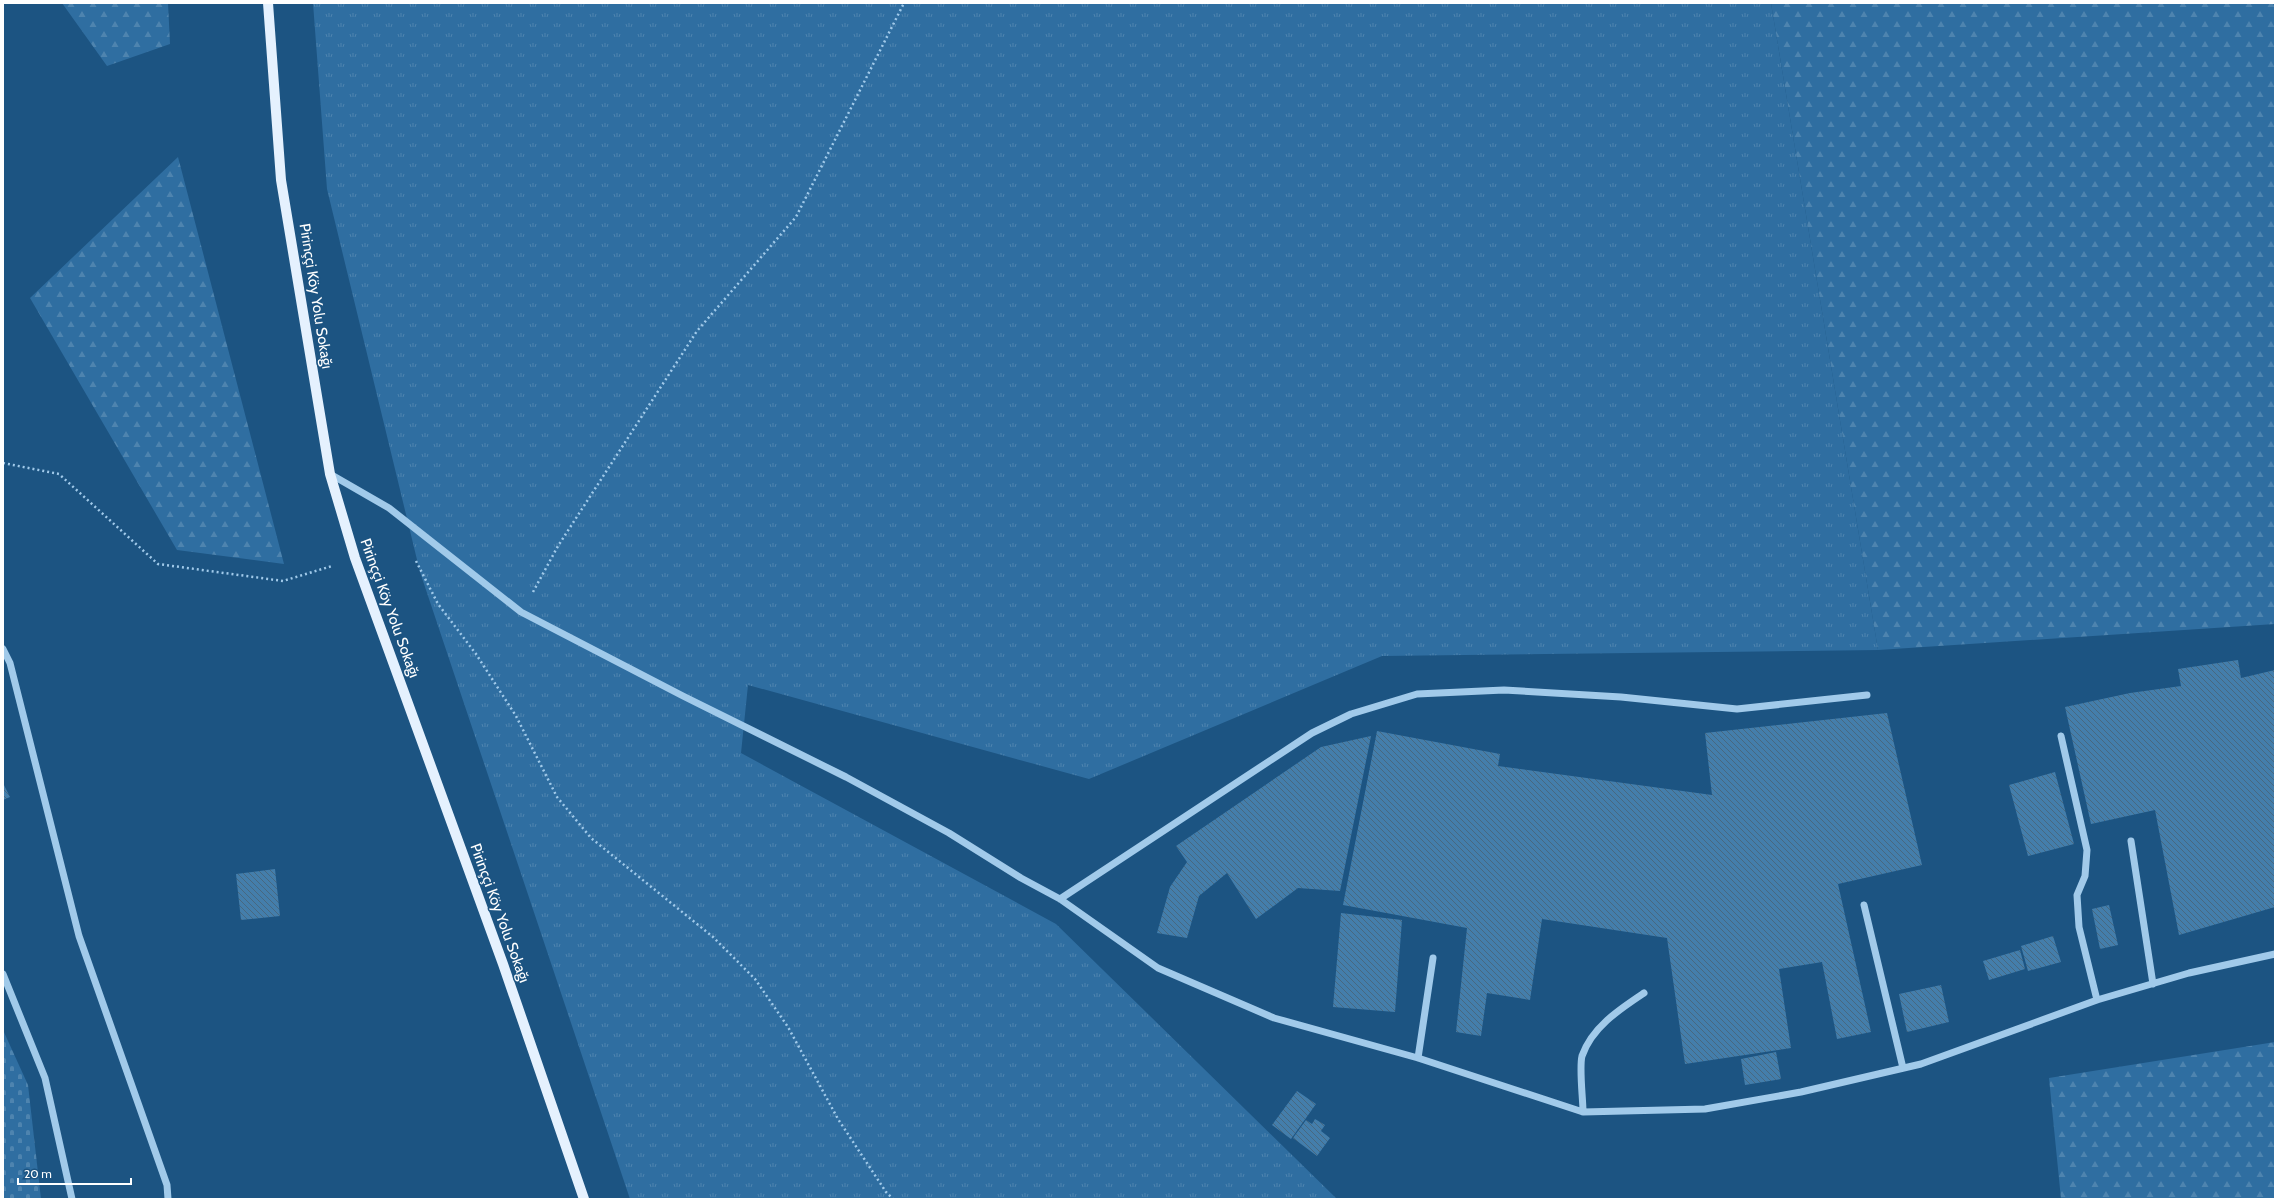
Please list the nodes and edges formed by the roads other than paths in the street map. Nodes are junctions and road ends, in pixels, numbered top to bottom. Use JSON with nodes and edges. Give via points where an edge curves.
{"nodes":[{"id":1,"x":268,"y":3,"type":"edge"},
{"id":2,"x":330,"y":474,"type":"junction"},
{"id":3,"x":3,"y":649,"type":"edge"},
{"id":4,"x":1867,"y":695,"type":"dead end"},
{"id":5,"x":2061,"y":736,"type":"dead end"},
{"id":6,"x":2131,"y":841,"type":"dead end"},
{"id":7,"x":1060,"y":899,"type":"junction"},
{"id":8,"x":1864,"y":904,"type":"dead end"},
{"id":9,"x":2275,"y":954,"type":"edge"},
{"id":10,"x":1434,"y":958,"type":"dead end"},
{"id":11,"x":3,"y":974,"type":"edge"},
{"id":12,"x":2153,"y":984,"type":"junction"},
{"id":13,"x":1644,"y":992,"type":"dead end"},
{"id":14,"x":2097,"y":1000,"type":"junction"},
{"id":15,"x":1418,"y":1058,"type":"junction"},
{"id":16,"x":1903,"y":1068,"type":"junction"},
{"id":17,"x":1583,"y":1112,"type":"junction"},
{"id":18,"x":72,"y":1199,"type":"edge"},
{"id":19,"x":168,"y":1199,"type":"edge"},
{"id":20,"x":584,"y":1199,"type":"edge"}],
"edges":[{"from":1,"to":2,"type":"main road","name":"Pirinççi Köy Yolu Sokağı","via":[[281,180]]},
{"from":2,"to":7,"type":"lane","via":[[389,508],[521,612],[846,777]]},
{"from":2,"to":20,"type":"main road","name":"Pirinççi Köy Yolu Sokağı","via":[[355,558],[503,964]]},
{"from":3,"to":19,"type":"lane","via":[[12,671],[79,936],[167,1185]]},
{"from":4,"to":7,"type":"lane","via":[[1737,710],[1621,697],[1504,690],[1417,694],[1351,714],[1312,733]]},
{"from":5,"to":14,"type":"lane","via":[[2087,850],[2085,876],[2077,895],[2079,928]]},
{"from":6,"to":12,"type":"lane"},
{"from":7,"to":15,"type":"lane","via":[[1158,968],[1274,1018]]},
{"from":8,"to":16,"type":"lane"},
{"from":9,"to":12,"type":"lane","via":[[2189,973]]},
{"from":10,"to":15,"type":"lane"},
{"from":11,"to":18,"type":"lane","via":[[45,1078]]},
{"from":12,"to":14,"type":"lane"},
{"from":13,"to":17,"type":"lane","via":[[1604,1022],[1590,1040],[1582,1058]]},
{"from":14,"to":16,"type":"lane","via":[[1921,1064]]},
{"from":15,"to":17,"type":"lane"},
{"from":16,"to":17,"type":"lane","via":[[1801,1092],[1705,1109]]}]}
